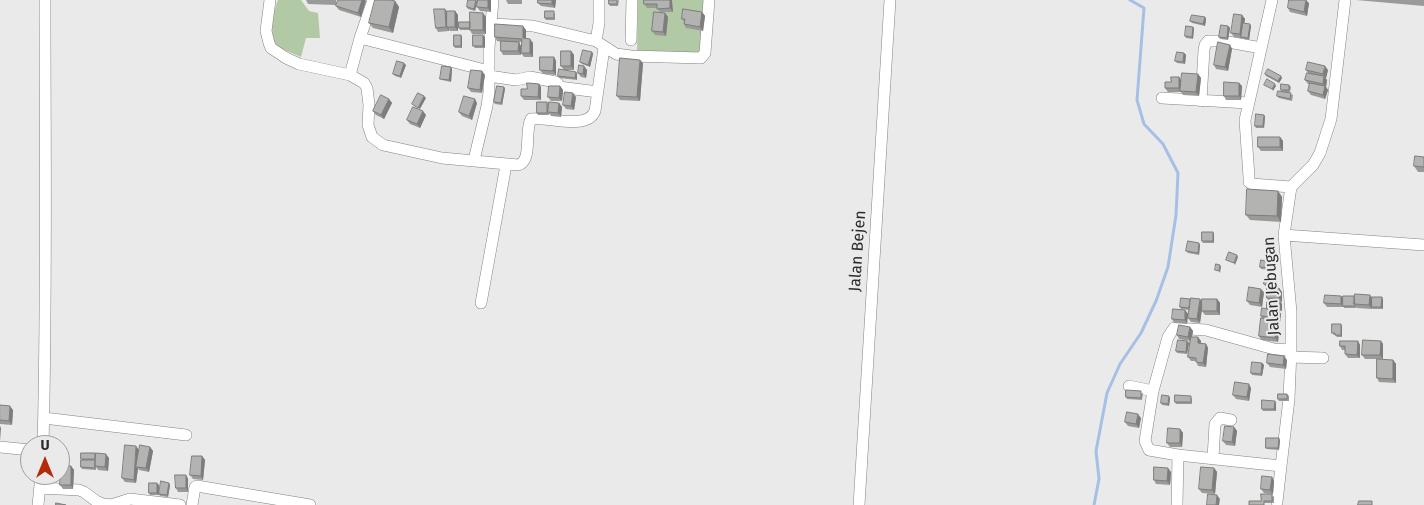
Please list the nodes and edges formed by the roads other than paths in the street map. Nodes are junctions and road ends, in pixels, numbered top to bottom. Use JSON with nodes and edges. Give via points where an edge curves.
{"nodes":[{"id":1,"x":45,"y":0,"type":"edge"},
{"id":2,"x":270,"y":0,"type":"edge"},
{"id":3,"x":373,"y":0,"type":"edge"},
{"id":4,"x":493,"y":0,"type":"edge"},
{"id":5,"x":600,"y":0,"type":"edge"},
{"id":6,"x":632,"y":0,"type":"edge"},
{"id":7,"x":709,"y":0,"type":"edge"},
{"id":8,"x":885,"y":0,"type":"edge"},
{"id":9,"x":890,"y":0,"type":"edge"},
{"id":10,"x":1272,"y":0,"type":"edge"},
{"id":11,"x":1344,"y":0,"type":"edge"},
{"id":12,"x":491,"y":24,"type":"junction"},
{"id":13,"x":360,"y":38,"type":"junction"},
{"id":14,"x":631,"y":40,"type":"dead end"},
{"id":15,"x":600,"y":44,"type":"junction"},
{"id":16,"x":1261,"y":48,"type":"junction"},
{"id":17,"x":489,"y":74,"type":"junction"},
{"id":18,"x":350,"y":75,"type":"junction"},
{"id":19,"x":598,"y":92,"type":"junction"},
{"id":20,"x":1162,"y":98,"type":"dead end"},
{"id":21,"x":1201,"y":101,"type":"junction"},
{"id":22,"x":1248,"y":103,"type":"junction"},
{"id":23,"x":474,"y":160,"type":"junction"},
{"id":24,"x":506,"y":165,"type":"junction"},
{"id":25,"x":1291,"y":186,"type":"junction"},
{"id":26,"x":1284,"y":235,"type":"junction"},
{"id":27,"x":1424,"y":245,"type":"edge"},
{"id":28,"x":481,"y":303,"type":"dead end"},
{"id":29,"x":1291,"y":353,"type":"junction"},
{"id":30,"x":1323,"y":358,"type":"dead end"},
{"id":31,"x":1130,"y":386,"type":"dead end"},
{"id":32,"x":1153,"y":391,"type":"junction"},
{"id":33,"x":44,"y":418,"type":"junction"},
{"id":34,"x":1231,"y":420,"type":"dead end"},
{"id":35,"x":43,"y":435,"type":"edge"},
{"id":36,"x":186,"y":435,"type":"dead end"},
{"id":37,"x":0,"y":447,"type":"edge"},
{"id":38,"x":20,"y":449,"type":"edge"},
{"id":39,"x":1178,"y":455,"type":"junction"},
{"id":40,"x":1213,"y":458,"type":"junction"},
{"id":41,"x":1281,"y":466,"type":"junction"},
{"id":42,"x":40,"y":485,"type":"edge"},
{"id":43,"x":40,"y":488,"type":"junction"},
{"id":44,"x":1280,"y":504,"type":"edge"},
{"id":45,"x":38,"y":505,"type":"edge"},
{"id":46,"x":180,"y":505,"type":"edge"},
{"id":47,"x":192,"y":505,"type":"edge"},
{"id":48,"x":310,"y":505,"type":"edge"},
{"id":49,"x":859,"y":505,"type":"edge"},
{"id":50,"x":1177,"y":505,"type":"edge"}],
"edges":[{"from":1,"to":33,"type":"street"},
{"from":2,"to":18,"type":"street","via":[[267,37],[271,48],[299,64]]},
{"from":3,"to":13,"type":"street"},
{"from":4,"to":12,"type":"street"},
{"from":5,"to":15,"type":"street"},
{"from":6,"to":14,"type":"street"},
{"from":7,"to":15,"type":"street","via":[[705,53],[701,58],[616,54]]},
{"from":8,"to":9,"type":"street"},
{"from":9,"to":49,"type":"street","name":"Jalan Bejen"},
{"from":10,"to":16,"type":"street"},
{"from":11,"to":25,"type":"street","via":[[1331,119],[1313,165]]},
{"from":12,"to":15,"type":"street","via":[[533,26]]},
{"from":12,"to":17,"type":"street"},
{"from":13,"to":17,"type":"street"},
{"from":13,"to":18,"type":"street"},
{"from":15,"to":19,"type":"street"},
{"from":16,"to":21,"type":"street","via":[[1208,41],[1204,50]]},
{"from":16,"to":22,"type":"street"},
{"from":17,"to":19,"type":"street","via":[[516,80],[530,77],[556,82],[559,87]]},
{"from":17,"to":23,"type":"street","via":[[487,106]]},
{"from":18,"to":23,"type":"street","via":[[367,88],[368,125],[372,137],[383,145],[442,158]]},
{"from":19,"to":24,"type":"street","via":[[594,114],[586,121],[531,118],[526,159],[523,164]]},
{"from":20,"to":21,"type":"street"},
{"from":21,"to":22,"type":"street"},
{"from":22,"to":25,"type":"street","via":[[1245,120],[1250,182]]},
{"from":23,"to":24,"type":"street"},
{"from":24,"to":28,"type":"street"},
{"from":25,"to":26,"type":"street","name":"Jalan Jebugan"},
{"from":26,"to":27,"type":"street"},
{"from":26,"to":29,"type":"street","name":"Jalan Jebugan"},
{"from":29,"to":30,"type":"street"},
{"from":29,"to":32,"type":"street","via":[[1206,330],[1174,328],[1168,337]]},
{"from":29,"to":41,"type":"street","name":"Jalan Jebugan"},
{"from":31,"to":32,"type":"street"},
{"from":32,"to":39,"type":"street","via":[[1145,441],[1147,447]]},
{"from":33,"to":35,"type":"street"},
{"from":33,"to":36,"type":"street"},
{"from":34,"to":40,"type":"street","via":[[1220,418],[1216,424]]},
{"from":37,"to":38,"type":"street"},
{"from":39,"to":40,"type":"street"},
{"from":39,"to":50,"type":"street"},
{"from":40,"to":41,"type":"street"},
{"from":41,"to":44,"type":"street","name":"Jalan Jebugan"},
{"from":42,"to":43,"type":"street"},
{"from":43,"to":45,"type":"street"},
{"from":43,"to":46,"type":"street","via":[[79,490],[103,504],[130,499]]},
{"from":47,"to":48,"type":"street","via":[[197,486]]}]}
